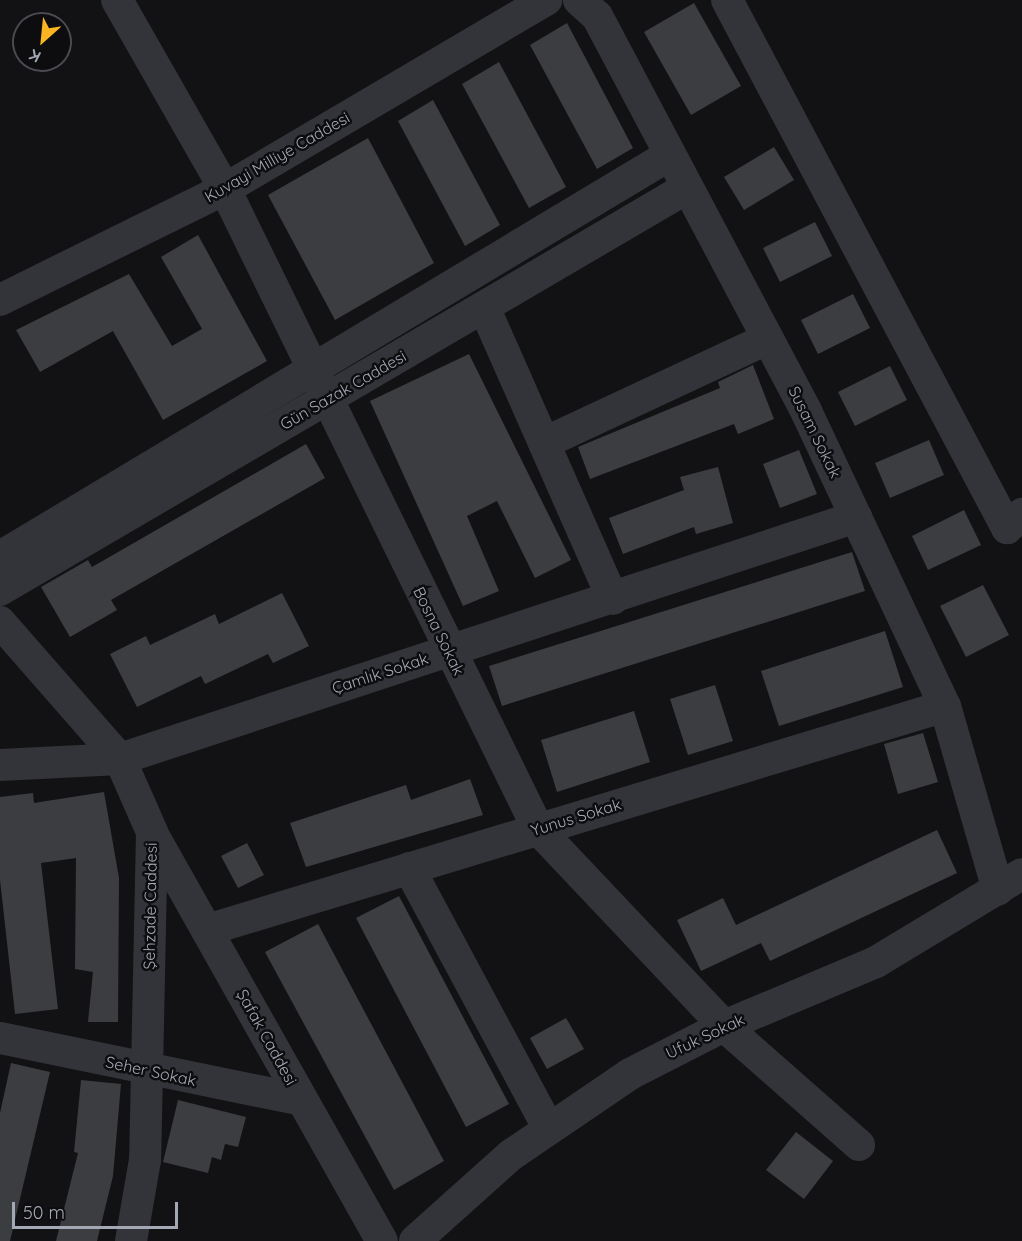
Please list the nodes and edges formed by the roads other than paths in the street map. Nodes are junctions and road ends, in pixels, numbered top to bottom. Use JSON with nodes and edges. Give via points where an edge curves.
{"nodes":[{"id":1,"x":117,"y":0,"type":"edge"},
{"id":2,"x":546,"y":0,"type":"edge"},
{"id":3,"x":579,"y":0,"type":"edge"},
{"id":4,"x":727,"y":0,"type":"edge"},
{"id":5,"x":668,"y":156,"type":"junction"},
{"id":6,"x":225,"y":189,"type":"junction"},
{"id":7,"x":685,"y":189,"type":"junction"},
{"id":8,"x":0,"y":300,"type":"edge"},
{"id":9,"x":484,"y":307,"type":"junction"},
{"id":10,"x":767,"y":339,"type":"junction"},
{"id":11,"x":313,"y":369,"type":"junction"},
{"id":12,"x":328,"y":398,"type":"junction"},
{"id":13,"x":544,"y":443,"type":"junction"},
{"id":14,"x":1022,"y":514,"type":"edge"},
{"id":15,"x":856,"y":517,"type":"junction"},
{"id":16,"x":0,"y":557,"type":"edge"},
{"id":17,"x":0,"y":590,"type":"edge"},
{"id":18,"x":613,"y":599,"type":"junction"},
{"id":19,"x":0,"y":622,"type":"edge"},
{"id":20,"x":448,"y":651,"type":"junction"},
{"id":21,"x":945,"y":706,"type":"junction"},
{"id":22,"x":120,"y":759,"type":"junction"},
{"id":23,"x":0,"y":765,"type":"edge"},
{"id":24,"x":538,"y":829,"type":"junction"},
{"id":25,"x":152,"y":832,"type":"junction"},
{"id":26,"x":409,"y":868,"type":"junction"},
{"id":27,"x":1010,"y":882,"type":"edge"},
{"id":28,"x":207,"y":930,"type":"junction"},
{"id":29,"x":724,"y":1026,"type":"junction"},
{"id":30,"x":0,"y":1038,"type":"edge"},
{"id":31,"x":147,"y":1071,"type":"junction"},
{"id":32,"x":302,"y":1100,"type":"junction"},
{"id":33,"x":548,"y":1127,"type":"junction"},
{"id":34,"x":859,"y":1145,"type":"dead end"},
{"id":35,"x":131,"y":1241,"type":"edge"},
{"id":36,"x":382,"y":1241,"type":"edge"},
{"id":37,"x":415,"y":1241,"type":"edge"}],
"edges":[{"from":1,"to":6,"type":"street","name":"Bosna Sokak"},
{"from":2,"to":6,"type":"street","name":"Kuvayi Milliye Caddesi"},
{"from":3,"to":5,"type":"street","name":"Susam Sokak","via":[[597,16]]},
{"from":4,"to":14,"type":"street","via":[[1007,528]]},
{"from":5,"to":7,"type":"street","name":"Susam Sokak"},
{"from":5,"to":11,"type":"street","name":"Gün Sazak Caddesi"},
{"from":6,"to":8,"type":"street","name":"Kuvayi Milliye Caddesi"},
{"from":6,"to":11,"type":"street","name":"Bosna Sokak"},
{"from":7,"to":9,"type":"street","name":"Gün Sazak Caddesi"},
{"from":7,"to":10,"type":"street","name":"Susam Sokak"},
{"from":9,"to":12,"type":"street","name":"Gün Sazak Caddesi"},
{"from":9,"to":13,"type":"street"},
{"from":10,"to":13,"type":"street"},
{"from":10,"to":15,"type":"street","name":"Susam Sokak"},
{"from":11,"to":12,"type":"street","name":"Bosna Sokak"},
{"from":11,"to":16,"type":"street","name":"Gün Sazak Caddesi"},
{"from":12,"to":17,"type":"street","name":"Gün Sazak Caddesi"},
{"from":12,"to":20,"type":"street","name":"Bosna Sokak"},
{"from":13,"to":18,"type":"street"},
{"from":15,"to":18,"type":"street","name":"Çamlık Sokak"},
{"from":15,"to":21,"type":"street","name":"Susam Sokak"},
{"from":18,"to":20,"type":"street","name":"Çamlık Sokak"},
{"from":19,"to":22,"type":"street","name":"Şehzade Caddesi"},
{"from":20,"to":22,"type":"street","name":"Çamlık Sokak"},
{"from":20,"to":24,"type":"street","name":"Bosna Sokak"},
{"from":21,"to":24,"type":"street","name":"Yunus Sokak"},
{"from":21,"to":27,"type":"street","name":"Susam Sokak"},
{"from":22,"to":23,"type":"street","name":"Çamlık Sokak"},
{"from":22,"to":25,"type":"street","name":"Şehzade Caddesi"},
{"from":24,"to":26,"type":"street","name":"Yunus Sokak"},
{"from":24,"to":29,"type":"street","name":"Bosna Sokak"},
{"from":25,"to":28,"type":"street","name":"Şafak Caddesi"},
{"from":25,"to":31,"type":"street","name":"Şehzade Caddesi"},
{"from":26,"to":28,"type":"street","name":"Yunus Sokak"},
{"from":26,"to":33,"type":"street"},
{"from":27,"to":29,"type":"street","name":"Ufuk Sokak","via":[[876,962]]},
{"from":28,"to":32,"type":"street","name":"Şafak Caddesi"},
{"from":29,"to":33,"type":"street","name":"Ufuk Sokak","via":[[630,1074]]},
{"from":29,"to":34,"type":"street","name":"Bosna Sokak"},
{"from":30,"to":31,"type":"street","name":"Seher Sokak"},
{"from":31,"to":32,"type":"street","name":"Seher Sokak"},
{"from":31,"to":35,"type":"street","name":"Şehzade Caddesi","via":[[145,1160]]},
{"from":32,"to":36,"type":"street","name":"Şafak Caddesi"},
{"from":33,"to":37,"type":"street","name":"Ufuk Sokak"}]}
